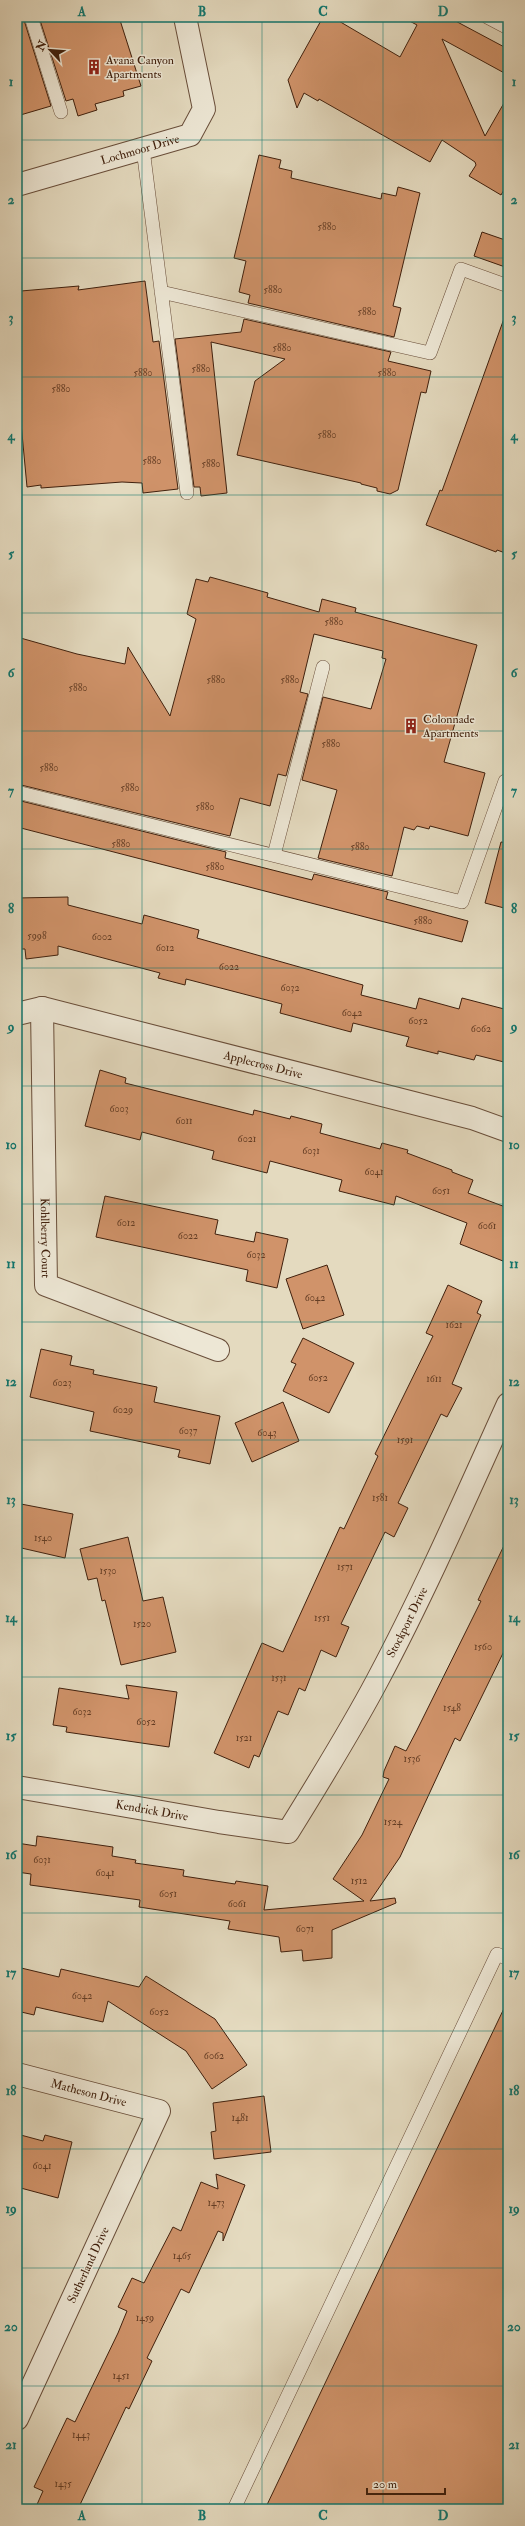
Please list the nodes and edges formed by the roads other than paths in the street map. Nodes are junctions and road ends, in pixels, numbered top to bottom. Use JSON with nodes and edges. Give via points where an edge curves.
{"nodes":[{"id":1,"x":31,"y":17,"type":"edge"},
{"id":2,"x":185,"y":17,"type":"edge"},
{"id":3,"x":487,"y":17,"type":"edge"},
{"id":4,"x":508,"y":28,"type":"edge"},
{"id":5,"x":61,"y":112,"type":"dead end"},
{"id":6,"x":143,"y":149,"type":"junction"},
{"id":7,"x":17,"y":184,"type":"edge"},
{"id":8,"x":508,"y":286,"type":"edge"},
{"id":9,"x":161,"y":292,"type":"junction"},
{"id":10,"x":187,"y":493,"type":"dead end"},
{"id":11,"x":323,"y":667,"type":"dead end"},
{"id":12,"x":508,"y":782,"type":"edge"},
{"id":13,"x":17,"y":792,"type":"edge"},
{"id":14,"x":274,"y":855,"type":"junction"},
{"id":15,"x":42,"y":1008,"type":"junction"},
{"id":16,"x":17,"y":1014,"type":"edge"},
{"id":17,"x":508,"y":1131,"type":"edge"},
{"id":18,"x":218,"y":1350,"type":"dead end"},
{"id":19,"x":508,"y":1404,"type":"edge"},
{"id":20,"x":17,"y":1787,"type":"edge"},
{"id":21,"x":288,"y":1832,"type":"joint"},
{"id":22,"x":508,"y":1959,"type":"edge"},
{"id":23,"x":17,"y":2074,"type":"edge"},
{"id":24,"x":159,"y":2111,"type":"joint"},
{"id":25,"x":17,"y":2419,"type":"edge"},
{"id":26,"x":234,"y":2509,"type":"edge"}],
"edges":[{"from":1,"to":5,"type":"lane"},
{"from":2,"to":6,"type":"street","name":"Lochmoor Drive","via":[[204,109],[190,135]]},
{"from":3,"to":4,"type":"lane"},
{"from":6,"to":7,"type":"street","name":"Lochmoor Drive"},
{"from":6,"to":9,"type":"lane"},
{"from":8,"to":9,"type":"lane","via":[[461,269],[430,353]]},
{"from":9,"to":10,"type":"lane"},
{"from":11,"to":14,"type":"lane"},
{"from":12,"to":14,"type":"lane","via":[[505,781],[462,902]]},
{"from":13,"to":14,"type":"lane"},
{"from":15,"to":16,"type":"street","name":"Applecross Drive"},
{"from":15,"to":17,"type":"street","name":"Applecross Drive","via":[[472,1118]]},
{"from":15,"to":18,"type":"street","name":"Kohlberry Court","via":[[46,1285]]},
{"from":19,"to":21,"type":"street","name":"Stockport Drive","via":[[452,1529],[377,1680],[330,1765]]},
{"from":20,"to":21,"type":"street","name":"Kendrick Drive"},
{"from":22,"to":26,"type":"lane","via":[[497,1954]]},
{"from":23,"to":24,"type":"street","name":"Matheson Drive"},
{"from":24,"to":25,"type":"street","name":"Sutherland Drive"}]}
